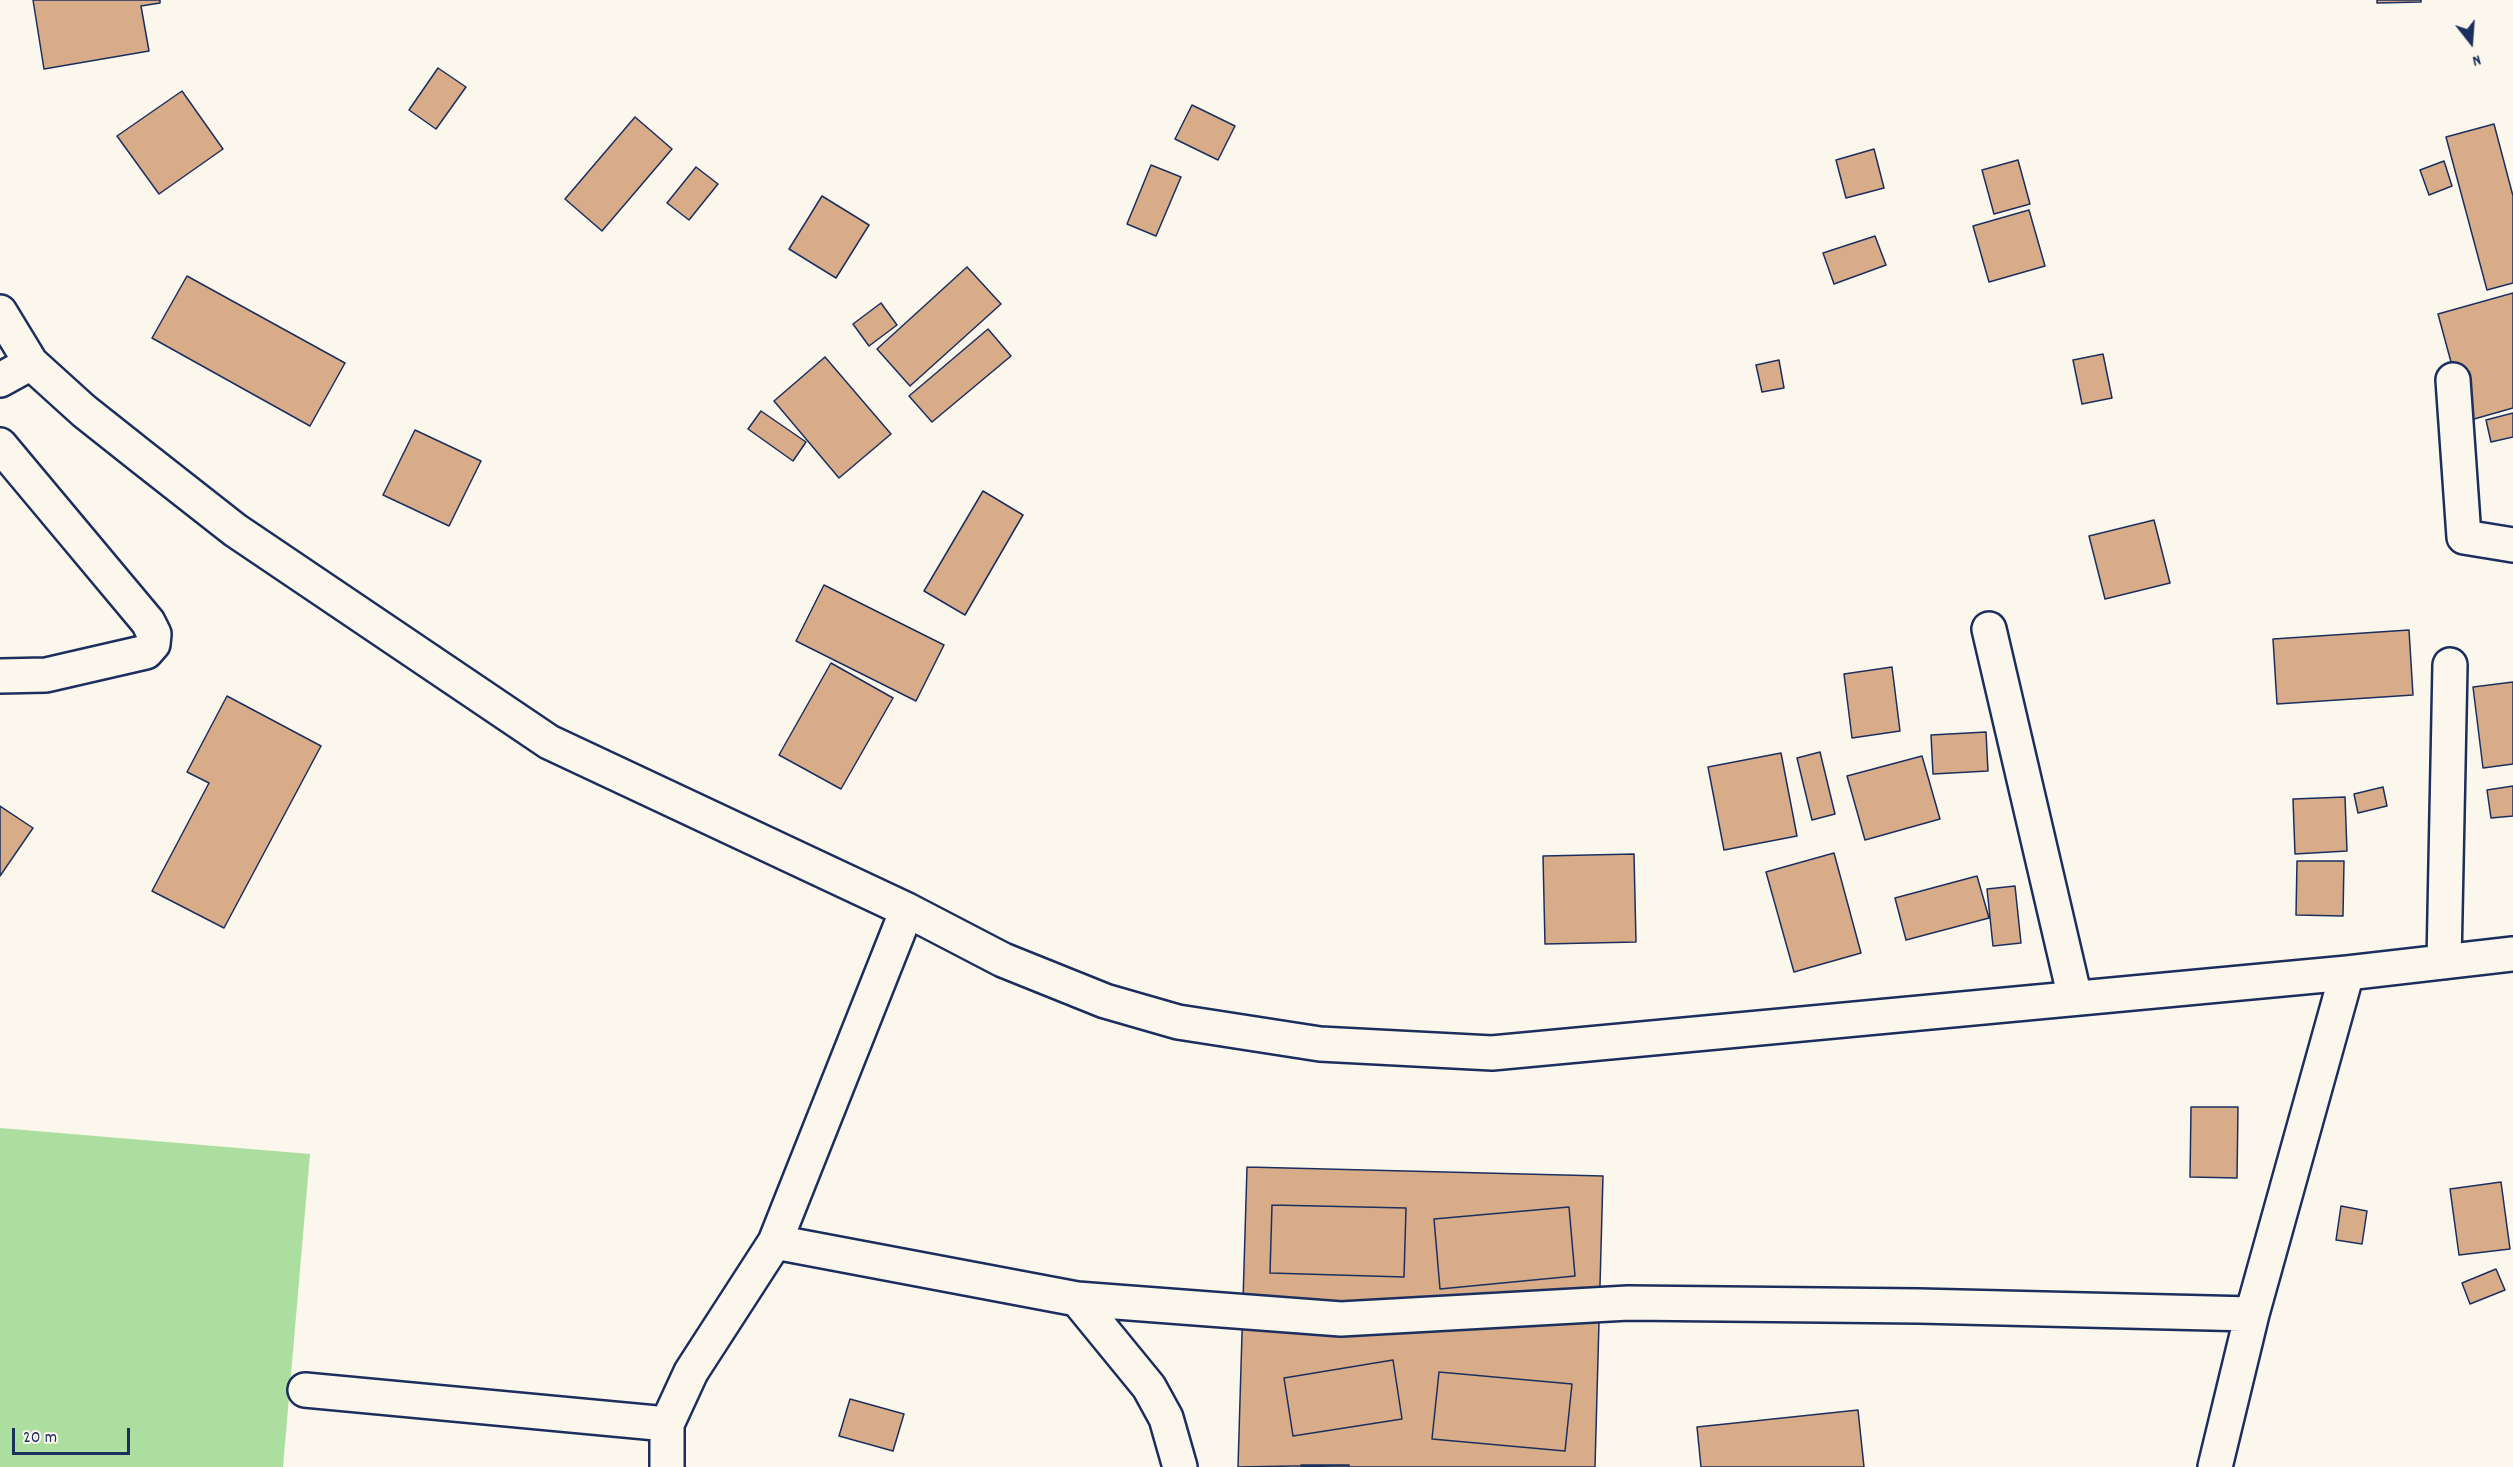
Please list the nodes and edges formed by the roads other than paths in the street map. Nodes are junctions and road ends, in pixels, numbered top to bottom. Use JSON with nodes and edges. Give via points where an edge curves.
{"nodes":[{"id":1,"x":0,"y":312,"type":"edge"},
{"id":2,"x":32,"y":363,"type":"junction"},
{"id":3,"x":0,"y":380,"type":"edge"},
{"id":4,"x":2453,"y":380,"type":"dead end"},
{"id":5,"x":0,"y":445,"type":"edge"},
{"id":6,"x":2513,"y":545,"type":"edge"},
{"id":7,"x":1989,"y":629,"type":"dead end"},
{"id":8,"x":2450,"y":665,"type":"dead end"},
{"id":9,"x":0,"y":676,"type":"edge"},
{"id":10,"x":907,"y":910,"type":"junction"},
{"id":11,"x":2513,"y":954,"type":"edge"},
{"id":12,"x":2444,"y":962,"type":"junction"},
{"id":13,"x":2347,"y":973,"type":"junction"},
{"id":14,"x":2075,"y":998,"type":"junction"},
{"id":15,"x":775,"y":1242,"type":"junction"},
{"id":16,"x":1077,"y":1299,"type":"junction"},
{"id":17,"x":2252,"y":1314,"type":"junction"},
{"id":18,"x":305,"y":1390,"type":"dead end"},
{"id":19,"x":667,"y":1424,"type":"junction"},
{"id":20,"x":667,"y":1467,"type":"edge"},
{"id":21,"x":1180,"y":1467,"type":"edge"},
{"id":22,"x":2215,"y":1467,"type":"edge"}],
"edges":[{"from":1,"to":2,"type":"street"},
{"from":2,"to":3,"type":"street"},
{"from":2,"to":10,"type":"street","via":[[84,411],[235,530],[549,742]]},
{"from":4,"to":6,"type":"street","via":[[2464,537]]},
{"from":5,"to":9,"type":"street","via":[[154,634],[153,644],[146,652],[46,675]]},
{"from":7,"to":14,"type":"street"},
{"from":8,"to":12,"type":"street"},
{"from":10,"to":14,"type":"street","via":[[1003,960],[1106,1001],[1178,1022],[1320,1044],[1491,1053]]},
{"from":10,"to":15,"type":"street"},
{"from":11,"to":12,"type":"street"},
{"from":12,"to":13,"type":"street"},
{"from":13,"to":14,"type":"street"},
{"from":13,"to":17,"type":"street"},
{"from":15,"to":16,"type":"street"},
{"from":15,"to":19,"type":"street","via":[[691,1372]]},
{"from":16,"to":17,"type":"street","via":[[1341,1319],[1628,1303]]},
{"from":16,"to":21,"type":"street","via":[[1149,1387],[1166,1419]]},
{"from":17,"to":22,"type":"street"},
{"from":18,"to":19,"type":"street"},
{"from":19,"to":20,"type":"street"}]}
